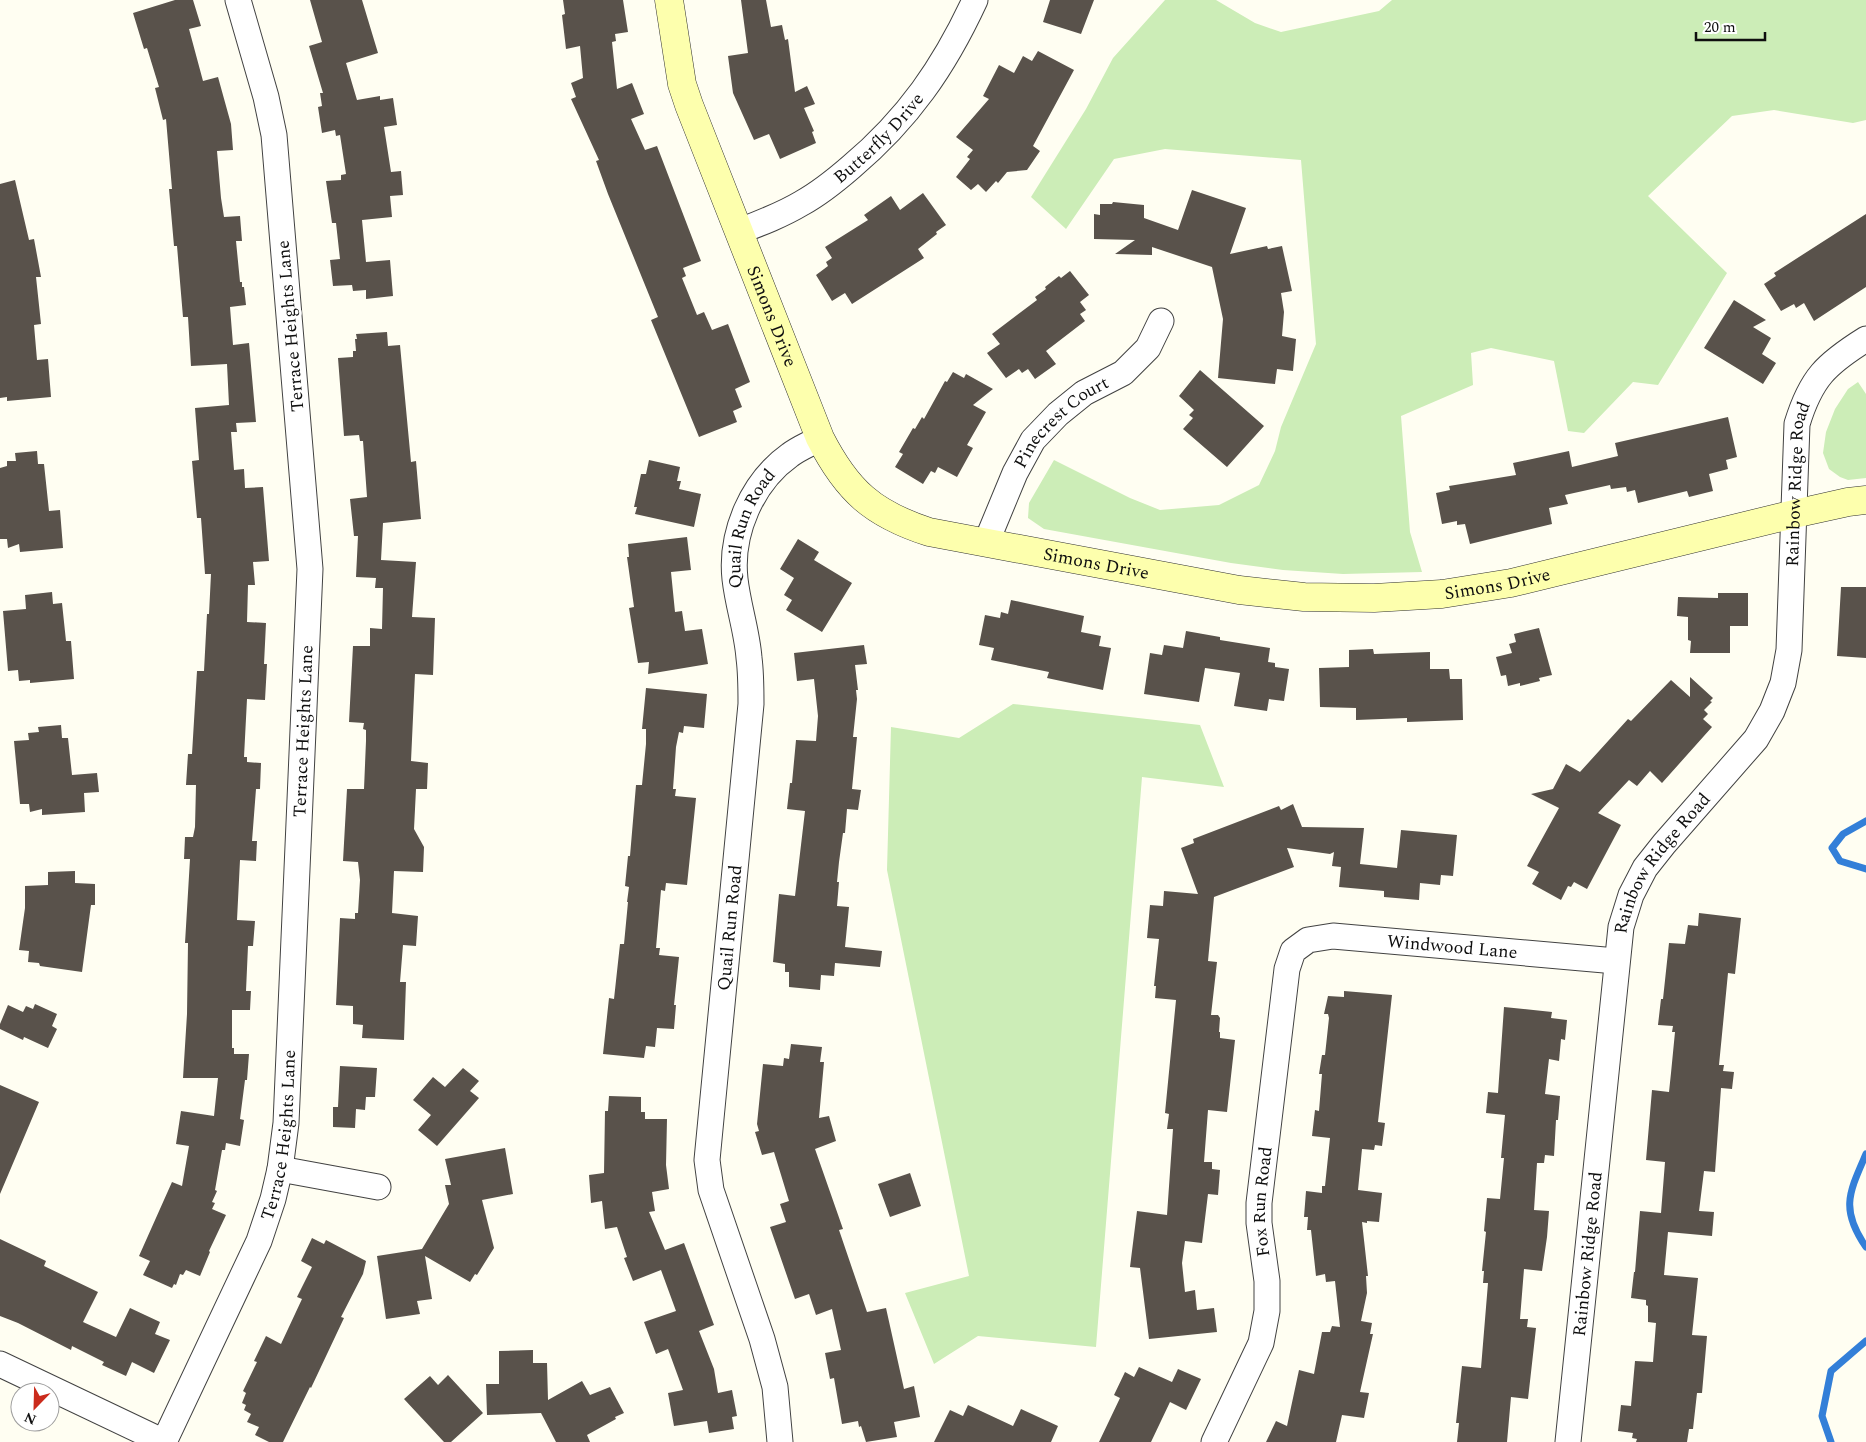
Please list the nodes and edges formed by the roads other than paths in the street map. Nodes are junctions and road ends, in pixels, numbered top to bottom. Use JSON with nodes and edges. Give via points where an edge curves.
{"nodes":[{"id":1,"x":238,"y":0,"type":"edge"},
{"id":2,"x":669,"y":0,"type":"edge"},
{"id":3,"x":975,"y":0,"type":"edge"},
{"id":4,"x":740,"y":231,"type":"junction"},
{"id":5,"x":1161,"y":321,"type":"dead end"},
{"id":6,"x":1866,"y":338,"type":"edge"},
{"id":7,"x":820,"y":438,"type":"junction"},
{"id":8,"x":1866,"y":500,"type":"edge"},
{"id":9,"x":1794,"y":514,"type":"junction"},
{"id":10,"x":986,"y":543,"type":"junction"},
{"id":11,"x":1292,"y":951,"type":"joint"},
{"id":12,"x":1616,"y":961,"type":"junction"},
{"id":13,"x":280,"y":1168,"type":"junction"},
{"id":14,"x":378,"y":1187,"type":"dead end"},
{"id":15,"x":0,"y":1364,"type":"edge"},
{"id":16,"x":164,"y":1442,"type":"edge"},
{"id":17,"x":780,"y":1442,"type":"edge"},
{"id":18,"x":1214,"y":1442,"type":"edge"},
{"id":19,"x":1568,"y":1442,"type":"edge"}],
"edges":[{"from":1,"to":13,"type":"street","name":"Terrace Heights Lane","via":[[274,136],[310,569],[286,1123]]},
{"from":2,"to":4,"type":"street","name":"Simons Drive","via":[[682,84]]},
{"from":3,"to":4,"type":"street","name":"Butterfly Drive","via":[[953,45],[925,88],[874,148],[822,191]]},
{"from":4,"to":7,"type":"street","name":"Simons Drive"},
{"from":5,"to":10,"type":"street","name":"Pinecrest Court","via":[[1148,348],[1123,373],[1084,393],[1033,440],[1015,473]]},
{"from":6,"to":9,"type":"street","name":"Rainbow Ridge Road","via":[[1832,361],[1804,400],[1797,424]]},
{"from":7,"to":10,"type":"street","name":"Simons Drive","via":[[834,465],[854,490],[877,509],[904,524]]},
{"from":7,"to":17,"type":"street","name":"Quail Run Road","via":[[790,455],[770,473],[753,496],[742,520],[735,551],[735,579],[750,659],[751,704],[707,1160],[711,1190],[765,1349],[774,1387]]},
{"from":8,"to":9,"type":"street","name":"Simons Drive"},
{"from":9,"to":10,"type":"street","name":"Simons Drive","via":[[1511,583],[1442,594],[1374,598],[1304,597],[1239,590]]},
{"from":9,"to":12,"type":"street","name":"Rainbow Ridge Road","via":[[1789,650],[1783,683],[1772,711],[1756,740],[1645,868],[1631,895],[1621,927]]},
{"from":11,"to":12,"type":"street","name":"Windwood Lane","via":[[1308,940],[1333,936]]},
{"from":11,"to":18,"type":"street","name":"Fox Run Road","via":[[1287,969],[1259,1203],[1267,1312],[1261,1343]]},
{"from":12,"to":19,"type":"street","name":"Rainbow Ridge Road"},
{"from":13,"to":14,"type":"street"},
{"from":13,"to":16,"type":"street","name":"Terrace Heights Lane","via":[[259,1241]]},
{"from":15,"to":16,"type":"street"}]}
